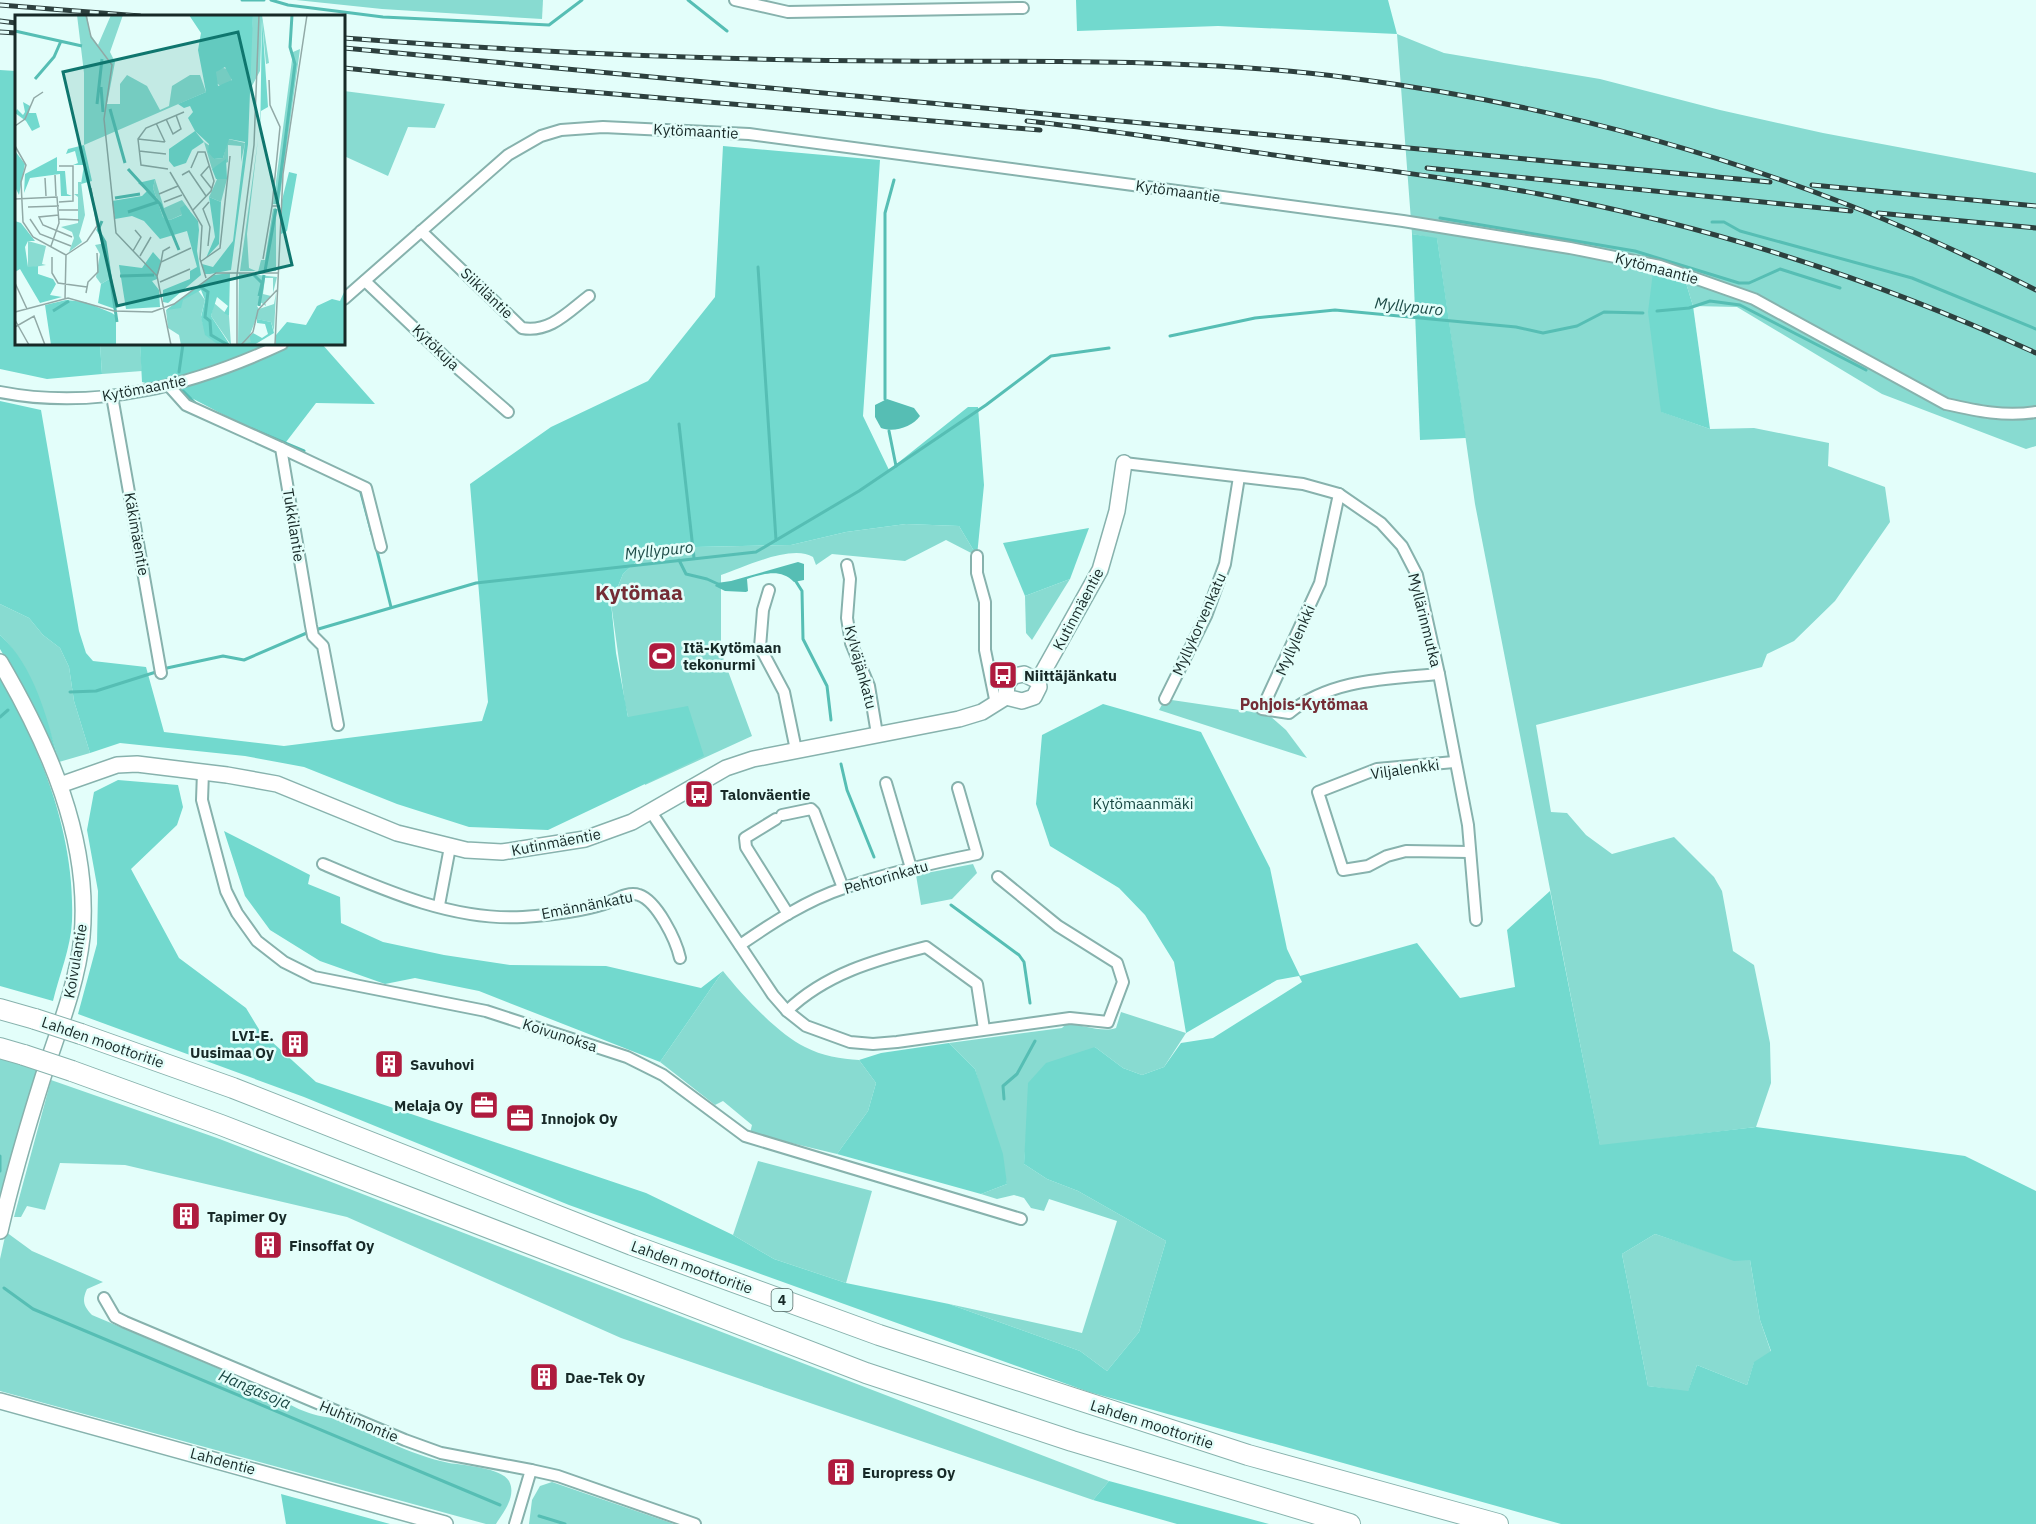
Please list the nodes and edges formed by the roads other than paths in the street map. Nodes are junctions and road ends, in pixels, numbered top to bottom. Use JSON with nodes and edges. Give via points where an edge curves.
{"nodes":[{"id":1,"x":735,"y":0,"type":"edge"},
{"id":2,"x":1023,"y":8,"type":"dead end"},
{"id":3,"x":421,"y":231,"type":"junction"},
{"id":4,"x":365,"y":281,"type":"junction"},
{"id":5,"x":589,"y":296,"type":"dead end"},
{"id":6,"x":345,"y":298,"type":"edge"},
{"id":7,"x":280,"y":345,"type":"edge"},
{"id":8,"x":170,"y":386,"type":"junction"},
{"id":9,"x":0,"y":392,"type":"edge"},
{"id":10,"x":112,"y":396,"type":"junction"},
{"id":11,"x":508,"y":412,"type":"dead end"},
{"id":12,"x":2036,"y":412,"type":"edge"},
{"id":13,"x":281,"y":448,"type":"junction"},
{"id":14,"x":1125,"y":463,"type":"joint"},
{"id":15,"x":1239,"y":477,"type":"junction"},
{"id":16,"x":1339,"y":494,"type":"junction"},
{"id":17,"x":381,"y":546,"type":"dead end"},
{"id":18,"x":977,"y":556,"type":"dead end"},
{"id":19,"x":847,"y":565,"type":"dead end"},
{"id":20,"x":769,"y":590,"type":"dead end"},
{"id":21,"x":0,"y":662,"type":"edge"},
{"id":22,"x":161,"y":673,"type":"dead end"},
{"id":23,"x":1439,"y":674,"type":"junction"},
{"id":24,"x":1038,"y":681,"type":"junction"},
{"id":25,"x":1165,"y":699,"type":"dead end"},
{"id":26,"x":1001,"y":701,"type":"junction"},
{"id":27,"x":338,"y":725,"type":"dead end"},
{"id":28,"x":877,"y":734,"type":"junction"},
{"id":29,"x":796,"y":750,"type":"junction"},
{"id":30,"x":1454,"y":762,"type":"junction"},
{"id":31,"x":203,"y":772,"type":"junction"},
{"id":32,"x":886,"y":783,"type":"dead end"},
{"id":33,"x":60,"y":785,"type":"junction"},
{"id":34,"x":958,"y":788,"type":"dead end"},
{"id":35,"x":651,"y":812,"type":"junction"},
{"id":36,"x":450,"y":847,"type":"junction"},
{"id":37,"x":1469,"y":852,"type":"junction"},
{"id":38,"x":323,"y":864,"type":"dead end"},
{"id":39,"x":911,"y":868,"type":"junction"},
{"id":40,"x":998,"y":878,"type":"dead end"},
{"id":41,"x":843,"y":888,"type":"junction"},
{"id":42,"x":440,"y":905,"type":"junction"},
{"id":43,"x":788,"y":914,"type":"junction"},
{"id":44,"x":1476,"y":921,"type":"dead end"},
{"id":45,"x":740,"y":945,"type":"junction"},
{"id":46,"x":680,"y":958,"type":"dead end"},
{"id":47,"x":0,"y":1009,"type":"edge"},
{"id":48,"x":787,"y":1011,"type":"junction"},
{"id":49,"x":984,"y":1029,"type":"junction"},
{"id":50,"x":0,"y":1048,"type":"edge"},
{"id":51,"x":1021,"y":1219,"type":"dead end"},
{"id":52,"x":0,"y":1231,"type":"edge"},
{"id":53,"x":104,"y":1298,"type":"dead end"},
{"id":54,"x":0,"y":1401,"type":"edge"},
{"id":55,"x":531,"y":1470,"type":"junction"},
{"id":56,"x":445,"y":1524,"type":"edge"},
{"id":57,"x":515,"y":1524,"type":"edge"},
{"id":58,"x":695,"y":1524,"type":"edge"},
{"id":59,"x":1350,"y":1524,"type":"edge"},
{"id":60,"x":1498,"y":1524,"type":"edge"}],
"edges":[{"from":1,"to":2,"type":"street","via":[[788,12]]},
{"from":3,"to":4,"type":"street","name":"Kytömaantie"},
{"from":3,"to":5,"type":"street","name":"Siikiläntie","via":[[522,327],[547,327]]},
{"from":3,"to":12,"type":"street","name":"Kytömaantie","via":[[508,155],[541,136],[561,130],[603,127],[759,135],[1403,221],[1660,266],[1754,299],[1946,404],[2008,415]]},
{"from":4,"to":6,"type":"street","name":"Kytömaantie"},
{"from":4,"to":11,"type":"street","name":"Kytökuja"},
{"from":7,"to":8,"type":"street","name":"Kytömaantie"},
{"from":8,"to":10,"type":"street","name":"Kytömaantie"},
{"from":8,"to":13,"type":"street","via":[[186,405]]},
{"from":9,"to":10,"type":"street","name":"Kytömaantie","via":[[56,399]]},
{"from":10,"to":22,"type":"street","name":"Käkimäentie"},
{"from":13,"to":17,"type":"street","via":[[366,488]]},
{"from":13,"to":27,"type":"street","name":"Tukkilantie","via":[[312,631],[323,646]]},
{"from":14,"to":15,"type":"street","name":"Myllärinmutka"},
{"from":14,"to":24,"type":"street","name":"Kutinmäentie","via":[[1117,511],[1100,570]]},
{"from":15,"to":16,"type":"street","name":"Myllärinmutka","via":[[1303,484]]},
{"from":15,"to":25,"type":"street","name":"Myllykorvenkatu","via":[[1225,564],[1206,616]]},
{"from":16,"to":23,"type":"street","name":"Myllärinmutka","via":[[1381,522],[1402,546],[1417,575]]},
{"from":16,"to":23,"type":"street","name":"Myllylenkki","via":[[1320,583],[1262,709],[1289,713],[1307,698],[1361,681]]},
{"from":18,"to":26,"type":"street","via":[[985,602],[985,650]]},
{"from":19,"to":28,"type":"street","name":"Kylväjänkatu","via":[[851,643],[869,686]]},
{"from":20,"to":29,"type":"street","via":[[760,647],[784,692]]},
{"from":21,"to":33,"type":"street","name":"Koivulantie","via":[[38,733]]},
{"from":23,"to":30,"type":"street","name":"Myllärinmutka"},
{"from":24,"to":26,"type":"street","name":"Kutinmäentie","via":[[1040,687],[1032,699]]},
{"from":24,"to":26,"type":"street","via":[[1023,674],[1014,676]]},
{"from":26,"to":28,"type":"street","name":"Kutinmäentie","via":[[959,719]]},
{"from":28,"to":29,"type":"street","name":"Kutinmäentie"},
{"from":29,"to":35,"type":"street","name":"Kutinmäentie","via":[[726,768]]},
{"from":30,"to":37,"type":"street","name":"Myllärinmutka","via":[[1468,825]]},
{"from":30,"to":37,"type":"street","name":"Viljalenkki","via":[[1377,770],[1318,792],[1343,870],[1368,866],[1406,851]]},
{"from":31,"to":33,"type":"street","name":"Kutinmäentie","via":[[117,765]]},
{"from":31,"to":36,"type":"street","name":"Kutinmäentie","via":[[277,784],[392,831]]},
{"from":31,"to":51,"type":"street","name":"Koivunoksa","via":[[202,800],[226,891],[257,941],[284,962],[314,977],[486,1011],[627,1057],[663,1075],[745,1136]]},
{"from":32,"to":39,"type":"street"},
{"from":33,"to":52,"type":"street","name":"Koivulantie","via":[[78,853],[82,938],[67,1006]]},
{"from":34,"to":39,"type":"street","name":"Pehtorinkatu","via":[[977,854]]},
{"from":35,"to":36,"type":"street","name":"Kutinmäentie","via":[[585,839],[535,849],[502,852]]},
{"from":35,"to":45,"type":"street"},
{"from":36,"to":42,"type":"street"},
{"from":37,"to":44,"type":"street","name":"Myllärinmutka"},
{"from":38,"to":42,"type":"street","name":"Emännänkatu","via":[[390,892]]},
{"from":39,"to":41,"type":"street","name":"Pehtorinkatu"},
{"from":40,"to":49,"type":"street","via":[[1058,926],[1117,963],[1123,982],[1108,1022],[1070,1018]]},
{"from":41,"to":43,"type":"street","name":"Pehtorinkatu"},
{"from":41,"to":43,"type":"street","via":[[814,812],[802,809],[779,817],[745,838],[746,847]]},
{"from":42,"to":46,"type":"street","name":"Emännänkatu","via":[[459,914],[522,917],[640,895],[652,904],[676,940]]},
{"from":43,"to":45,"type":"street","name":"Pehtorinkatu"},
{"from":45,"to":48,"type":"street"},
{"from":47,"to":60,"type":"highway","name":"Lahden moottoritie","number":"4","bridge":true,"via":[[233,1088],[632,1245],[879,1335],[1248,1455]]},
{"from":48,"to":49,"type":"street","via":[[818,1032],[850,1042],[873,1044]]},
{"from":48,"to":49,"type":"street","via":[[828,981],[863,963],[926,947],[977,984]]},
{"from":50,"to":59,"type":"highway","bridge":true,"via":[[221,1125],[866,1373],[1072,1441]]},
{"from":53,"to":55,"type":"street","name":"Huhtimontie","via":[[115,1317],[125,1322],[405,1440],[441,1453]]},
{"from":54,"to":56,"type":"street","name":"Lahdentie"},
{"from":55,"to":57,"type":"street"},
{"from":55,"to":58,"type":"street","name":"Huhtimontie"}]}
